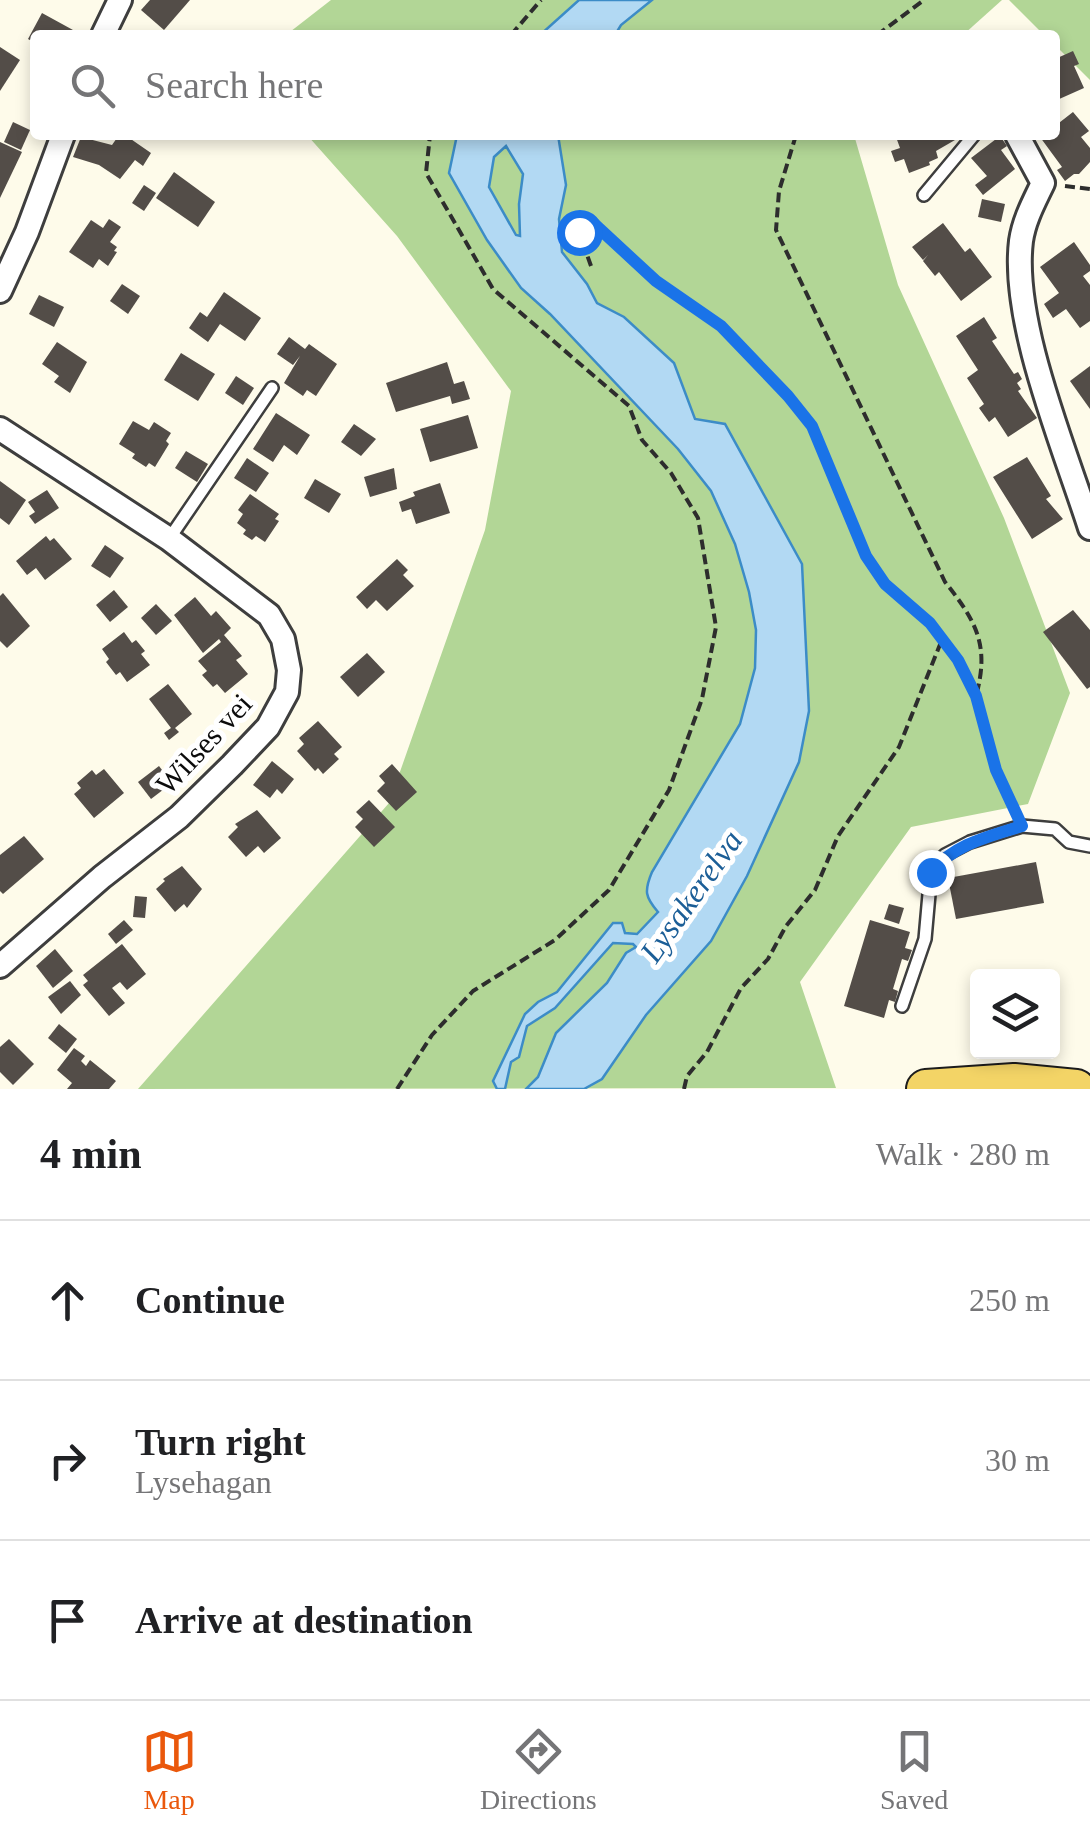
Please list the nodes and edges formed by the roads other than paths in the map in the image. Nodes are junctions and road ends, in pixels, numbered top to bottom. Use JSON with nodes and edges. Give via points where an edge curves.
{"nodes":[{"id":1,"x":120,"y":0,"type":"edge"},
{"id":2,"x":105,"y":30,"type":"edge"},
{"id":3,"x":61,"y":140,"type":"edge"},
{"id":4,"x":970,"y":140,"type":"edge"},
{"id":5,"x":1020,"y":140,"type":"edge"},
{"id":6,"x":924,"y":196,"type":"dead end"},
{"id":7,"x":0,"y":290,"type":"edge"},
{"id":8,"x":272,"y":388,"type":"dead end"},
{"id":9,"x":0,"y":429,"type":"edge"},
{"id":10,"x":1090,"y":528,"type":"edge"},
{"id":11,"x":169,"y":539,"type":"junction"},
{"id":12,"x":1090,"y":846,"type":"edge"},
{"id":13,"x":0,"y":966,"type":"edge"},
{"id":14,"x":902,"y":1006,"type":"dead end"},
{"id":15,"x":926,"y":1089,"type":"edge"},
{"id":16,"x":1076,"y":1089,"type":"edge"}],
"edges":[{"from":1,"to":2,"type":"street"},
{"from":3,"to":7,"type":"street"},
{"from":4,"to":6,"type":"lane"},
{"from":5,"to":10,"type":"street","via":[[1043,183],[1020,243],[1028,336]]},
{"from":8,"to":11,"type":"lane"},
{"from":9,"to":11,"type":"street","name":"Wilses vei"},
{"from":11,"to":13,"type":"street","name":"Wilses vei","via":[[269,614],[283,640],[287,692],[268,726],[179,817]]},
{"from":12,"to":14,"type":"lane","via":[[1070,842],[1055,828],[1022,826],[945,856],[931,872],[924,940]]},
{"from":15,"to":16,"type":"main road","via":[[988,1083]]}]}
